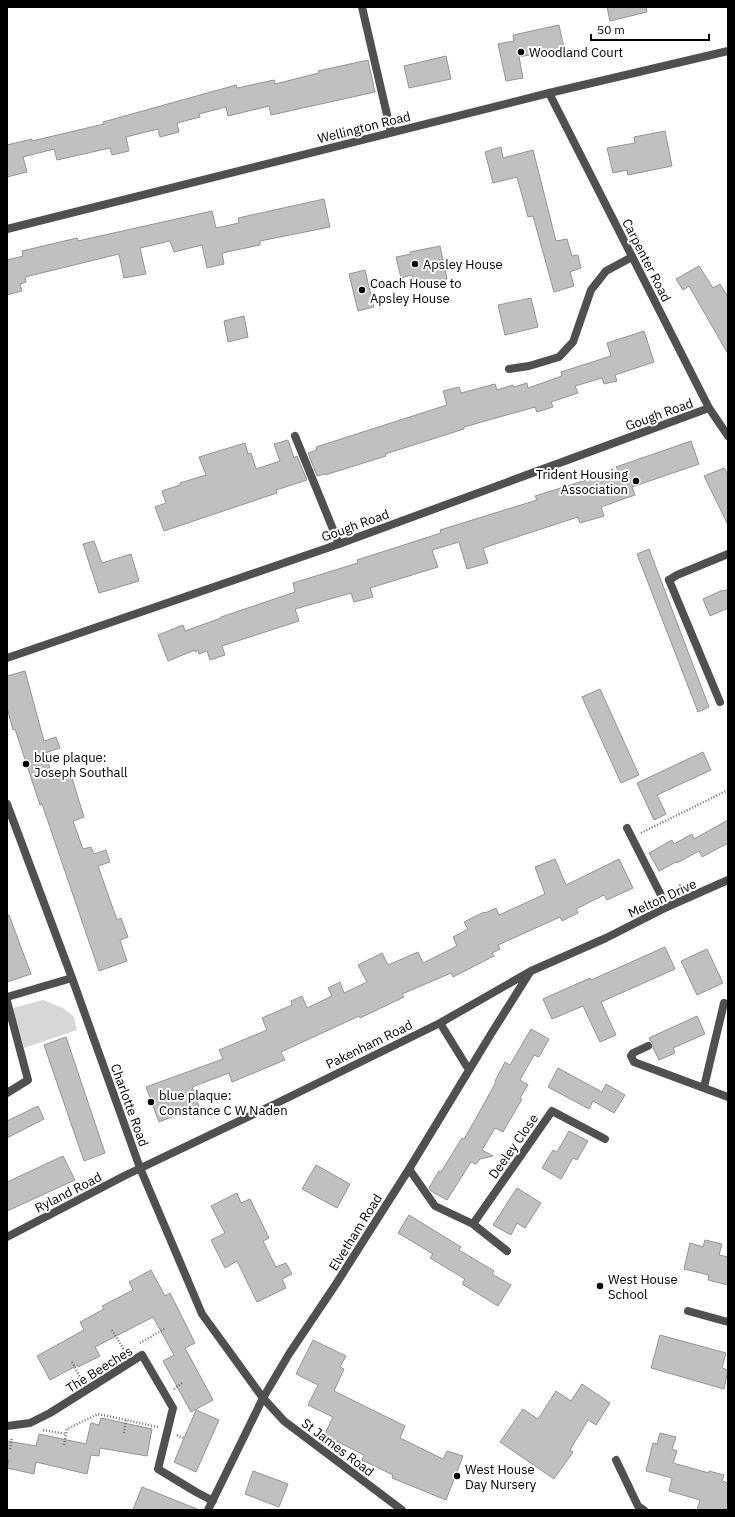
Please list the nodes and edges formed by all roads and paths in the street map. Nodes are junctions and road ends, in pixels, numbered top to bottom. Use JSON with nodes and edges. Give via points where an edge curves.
{"nodes":[{"id":1,"x":362,"y":7,"type":"edge"},
{"id":2,"x":728,"y":51,"type":"edge"},
{"id":3,"x":549,"y":93,"type":"junction"},
{"id":4,"x":391,"y":132,"type":"junction"},
{"id":5,"x":7,"y":229,"type":"edge"},
{"id":6,"x":632,"y":257,"type":"junction"},
{"id":7,"x":509,"y":369,"type":"dead end"},
{"id":8,"x":709,"y":408,"type":"junction"},
{"id":9,"x":295,"y":436,"type":"dead end"},
{"id":10,"x":728,"y":436,"type":"edge"},
{"id":11,"x":339,"y":544,"type":"junction"},
{"id":12,"x":728,"y":554,"type":"edge"},
{"id":13,"x":7,"y":658,"type":"edge"},
{"id":14,"x":720,"y":702,"type":"dead end"},
{"id":15,"x":728,"y":790,"type":"edge"},
{"id":16,"x":7,"y":804,"type":"edge"},
{"id":17,"x":627,"y":828,"type":"dead end"},
{"id":18,"x":632,"y":837,"type":"junction"},
{"id":19,"x":728,"y":880,"type":"edge"},
{"id":20,"x":667,"y":907,"type":"junction"},
{"id":21,"x":606,"y":938,"type":"joint"},
{"id":22,"x":531,"y":971,"type":"junction"},
{"id":23,"x":72,"y":978,"type":"junction"},
{"id":24,"x":7,"y":997,"type":"edge"},
{"id":25,"x":7,"y":1001,"type":"edge"},
{"id":26,"x":724,"y":1003,"type":"dead end"},
{"id":27,"x":440,"y":1023,"type":"junction"},
{"id":28,"x":648,"y":1046,"type":"dead end"},
{"id":29,"x":469,"y":1070,"type":"junction"},
{"id":30,"x":704,"y":1087,"type":"junction"},
{"id":31,"x":7,"y":1093,"type":"edge"},
{"id":32,"x":728,"y":1097,"type":"edge"},
{"id":33,"x":605,"y":1139,"type":"dead end"},
{"id":34,"x":140,"y":1168,"type":"junction"},
{"id":35,"x":409,"y":1169,"type":"junction"},
{"id":36,"x":473,"y":1224,"type":"junction"},
{"id":37,"x":7,"y":1237,"type":"edge"},
{"id":38,"x":507,"y":1251,"type":"dead end"},
{"id":39,"x":688,"y":1311,"type":"dead end"},
{"id":40,"x":728,"y":1322,"type":"edge"},
{"id":41,"x":166,"y":1328,"type":"dead end"},
{"id":42,"x":112,"y":1330,"type":"dead end"},
{"id":43,"x":142,"y":1355,"type":"junction"},
{"id":44,"x":72,"y":1362,"type":"dead end"},
{"id":45,"x":131,"y":1362,"type":"junction"},
{"id":46,"x":86,"y":1390,"type":"junction"},
{"id":47,"x":263,"y":1398,"type":"junction"},
{"id":48,"x":126,"y":1420,"type":"junction"},
{"id":49,"x":7,"y":1426,"type":"edge"},
{"id":50,"x":168,"y":1429,"type":"junction"},
{"id":51,"x":124,"y":1433,"type":"dead end"},
{"id":52,"x":64,"y":1445,"type":"dead end"},
{"id":53,"x":616,"y":1460,"type":"dead end"},
{"id":54,"x":213,"y":1501,"type":"junction"},
{"id":55,"x":208,"y":1510,"type":"edge"},
{"id":56,"x":402,"y":1510,"type":"edge"},
{"id":57,"x":644,"y":1510,"type":"edge"}],
"edges":[{"from":1,"to":4,"type":"street"},
{"from":2,"to":3,"type":"street","name":"Wellington Road"},
{"from":3,"to":4,"type":"street","name":"Wellington Road"},
{"from":3,"to":6,"type":"street","name":"Carpenter Road"},
{"from":4,"to":5,"type":"street","name":"Wellington Road"},
{"from":6,"to":7,"type":"street","via":[[606,272],[591,290],[573,342],[559,357]]},
{"from":6,"to":8,"type":"street","name":"Carpenter Road"},
{"from":8,"to":10,"type":"street","name":"Carpenter Road"},
{"from":8,"to":11,"type":"street","name":"Gough Road"},
{"from":9,"to":11,"type":"street"},
{"from":11,"to":13,"type":"street","name":"Gough Road"},
{"from":12,"to":14,"type":"street","via":[[669,580]]},
{"from":15,"to":18,"type":"path"},
{"from":16,"to":23,"type":"street","name":"Charlotte Road"},
{"from":17,"to":18,"type":"street"},
{"from":18,"to":20,"type":"street"},
{"from":19,"to":20,"type":"street","name":"Melton Drive"},
{"from":20,"to":21,"type":"street","name":"Melton Drive"},
{"from":21,"to":22,"type":"street","name":"Pakenham Road"},
{"from":22,"to":27,"type":"street","name":"Pakenham Road"},
{"from":22,"to":29,"type":"street","name":"Elvetham Road"},
{"from":23,"to":24,"type":"street"},
{"from":23,"to":34,"type":"street","name":"Charlotte Road"},
{"from":25,"to":31,"type":"street","via":[[28,1080]]},
{"from":26,"to":30,"type":"street"},
{"from":27,"to":29,"type":"street"},
{"from":27,"to":34,"type":"street","name":"Pakenham Road"},
{"from":28,"to":30,"type":"street","via":[[633,1053],[631,1056],[634,1062]]},
{"from":29,"to":35,"type":"street","name":"Elvetham Road"},
{"from":30,"to":32,"type":"street"},
{"from":33,"to":36,"type":"street","name":"Deeley Close","via":[[552,1111]]},
{"from":34,"to":37,"type":"street","name":"Ryland Road"},
{"from":34,"to":47,"type":"street","name":"Charlotte Road","via":[[202,1314]]},
{"from":35,"to":36,"type":"street","via":[[435,1206]]},
{"from":35,"to":47,"type":"street","name":"Elvetham Road"},
{"from":36,"to":38,"type":"street"},
{"from":39,"to":40,"type":"street"},
{"from":41,"to":43,"type":"path","via":[[140,1343]]},
{"from":42,"to":45,"type":"path"},
{"from":43,"to":45,"type":"street","name":"The Beeches"},
{"from":43,"to":50,"type":"street","name":"The Beeches","via":[[173,1408]]},
{"from":44,"to":46,"type":"path"},
{"from":45,"to":46,"type":"street","name":"The Beeches"},
{"from":46,"to":49,"type":"street","name":"The Beeches","via":[[30,1423]]},
{"from":47,"to":54,"type":"street","name":"Elvetham Road"},
{"from":47,"to":56,"type":"street","name":"St James Road","via":[[284,1421]]},
{"from":48,"to":50,"type":"path"},
{"from":48,"to":51,"type":"path"},
{"from":48,"to":52,"type":"path","via":[[98,1414],[67,1429]]},
{"from":50,"to":54,"type":"street","name":"The Beeches","via":[[158,1469]]},
{"from":53,"to":57,"type":"street","via":[[638,1506]]},
{"from":54,"to":55,"type":"street","name":"Elvetham Road"}]}
